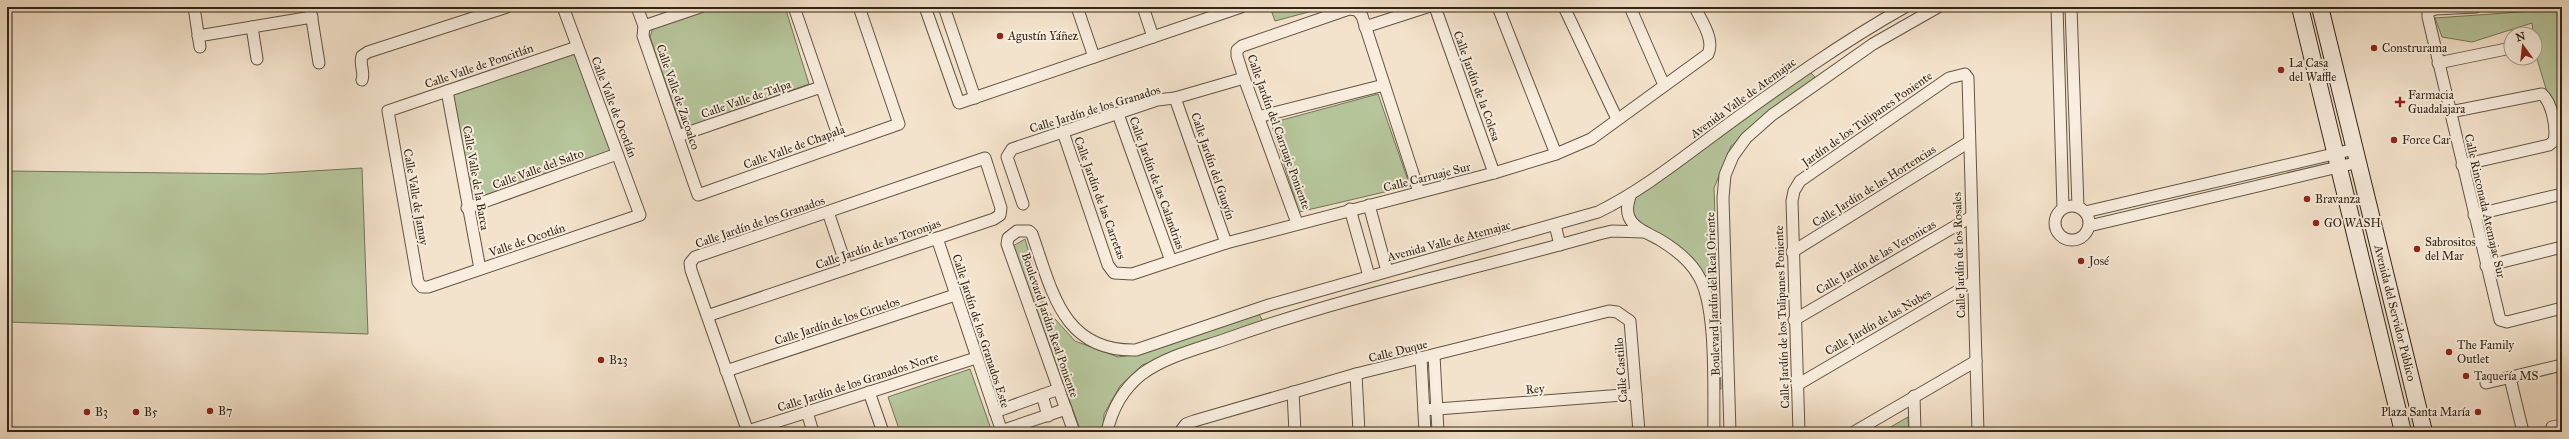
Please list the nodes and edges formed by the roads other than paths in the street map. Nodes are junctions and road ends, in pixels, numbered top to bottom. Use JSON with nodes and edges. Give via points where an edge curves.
{"nodes":[{"id":1,"x":194,"y":7,"type":"edge"},
{"id":2,"x":507,"y":7,"type":"edge"},
{"id":3,"x":563,"y":7,"type":"edge"},
{"id":4,"x":637,"y":7,"type":"edge"},
{"id":5,"x":700,"y":7,"type":"edge"},
{"id":6,"x":794,"y":7,"type":"edge"},
{"id":7,"x":858,"y":7,"type":"edge"},
{"id":8,"x":926,"y":7,"type":"edge"},
{"id":9,"x":944,"y":7,"type":"edge"},
{"id":10,"x":1077,"y":7,"type":"edge"},
{"id":11,"x":1143,"y":7,"type":"edge"},
{"id":12,"x":1241,"y":7,"type":"edge"},
{"id":13,"x":1426,"y":7,"type":"edge"},
{"id":14,"x":1435,"y":7,"type":"edge"},
{"id":15,"x":1498,"y":7,"type":"edge"},
{"id":16,"x":1564,"y":7,"type":"edge"},
{"id":17,"x":1630,"y":7,"type":"edge"},
{"id":18,"x":1694,"y":7,"type":"edge"},
{"id":19,"x":1904,"y":7,"type":"edge"},
{"id":20,"x":1938,"y":7,"type":"edge"},
{"id":21,"x":2057,"y":7,"type":"edge"},
{"id":22,"x":2071,"y":7,"type":"edge"},
{"id":23,"x":2300,"y":7,"type":"edge"},
{"id":24,"x":2320,"y":7,"type":"edge"},
{"id":25,"x":2476,"y":7,"type":"edge"},
{"id":26,"x":1211,"y":11,"type":"edge"},
{"id":27,"x":311,"y":12,"type":"edge"},
{"id":28,"x":644,"y":26,"type":"junction"},
{"id":29,"x":252,"y":27,"type":"junction"},
{"id":30,"x":1365,"y":28,"type":"junction"},
{"id":31,"x":1153,"y":36,"type":"junction"},
{"id":32,"x":577,"y":46,"type":"junction"},
{"id":33,"x":2503,"y":50,"type":"edge"},
{"id":34,"x":1094,"y":57,"type":"junction"},
{"id":35,"x":258,"y":59,"type":"dead end"},
{"id":36,"x":1817,"y":62,"type":"junction"},
{"id":37,"x":319,"y":63,"type":"dead end"},
{"id":38,"x":2438,"y":63,"type":"junction"},
{"id":39,"x":1827,"y":77,"type":"junction"},
{"id":40,"x":1244,"y":78,"type":"junction"},
{"id":41,"x":1968,"y":78,"type":"joint"},
{"id":42,"x":362,"y":80,"type":"dead end"},
{"id":43,"x":1384,"y":85,"type":"junction"},
{"id":44,"x":1664,"y":85,"type":"junction"},
{"id":45,"x":821,"y":87,"type":"junction"},
{"id":46,"x":447,"y":91,"type":"junction"},
{"id":47,"x":975,"y":98,"type":"junction"},
{"id":48,"x":1175,"y":98,"type":"junction"},
{"id":49,"x":388,"y":110,"type":"joint"},
{"id":50,"x":2450,"y":112,"type":"junction"},
{"id":51,"x":1118,"y":114,"type":"junction"},
{"id":52,"x":1258,"y":117,"type":"junction"},
{"id":53,"x":1617,"y":119,"type":"junction"},
{"id":54,"x":1063,"y":132,"type":"junction"},
{"id":55,"x":678,"y":136,"type":"junction"},
{"id":56,"x":1968,"y":142,"type":"junction"},
{"id":57,"x":841,"y":144,"type":"junction"},
{"id":58,"x":617,"y":154,"type":"junction"},
{"id":59,"x":1556,"y":154,"type":"junction"},
{"id":60,"x":2357,"y":155,"type":"junction"},
{"id":61,"x":985,"y":158,"type":"joint"},
{"id":62,"x":2337,"y":160,"type":"junction"},
{"id":63,"x":2462,"y":164,"type":"junction"},
{"id":64,"x":1494,"y":173,"type":"junction"},
{"id":65,"x":1419,"y":192,"type":"junction"},
{"id":66,"x":2562,"y":194,"type":"edge"},
{"id":67,"x":698,"y":195,"type":"joint"},
{"id":68,"x":1630,"y":196,"type":"junction"},
{"id":69,"x":1792,"y":201,"type":"joint"},
{"id":70,"x":1023,"y":204,"type":"dead end"},
{"id":71,"x":1369,"y":205,"type":"junction"},
{"id":72,"x":467,"y":208,"type":"junction"},
{"id":73,"x":2063,"y":208,"type":"junction"},
{"id":74,"x":1350,"y":209,"type":"junction"},
{"id":75,"x":2081,"y":209,"type":"junction"},
{"id":76,"x":828,"y":212,"type":"junction"},
{"id":77,"x":640,"y":215,"type":"joint"},
{"id":78,"x":2474,"y":215,"type":"junction"},
{"id":79,"x":1971,"y":217,"type":"junction"},
{"id":80,"x":1297,"y":223,"type":"junction"},
{"id":81,"x":1555,"y":225,"type":"junction"},
{"id":82,"x":2089,"y":226,"type":"junction"},
{"id":83,"x":1017,"y":231,"type":"joint"},
{"id":84,"x":1643,"y":232,"type":"junction"},
{"id":85,"x":937,"y":238,"type":"junction"},
{"id":86,"x":1226,"y":243,"type":"junction"},
{"id":87,"x":1380,"y":243,"type":"junction"},
{"id":88,"x":1560,"y":245,"type":"junction"},
{"id":89,"x":2562,"y":247,"type":"edge"},
{"id":90,"x":1361,"y":249,"type":"junction"},
{"id":91,"x":1792,"y":252,"type":"junction"},
{"id":92,"x":1171,"y":262,"type":"junction"},
{"id":93,"x":2486,"y":266,"type":"junction"},
{"id":94,"x":847,"y":268,"type":"junction"},
{"id":95,"x":480,"y":270,"type":"junction"},
{"id":96,"x":1388,"y":271,"type":"junction"},
{"id":97,"x":1114,"y":272,"type":"joint"},
{"id":98,"x":1369,"y":276,"type":"junction"},
{"id":99,"x":1973,"y":282,"type":"junction"},
{"id":100,"x":422,"y":287,"type":"joint"},
{"id":101,"x":955,"y":295,"type":"junction"},
{"id":102,"x":1269,"y":305,"type":"junction"},
{"id":103,"x":2562,"y":308,"type":"edge"},
{"id":104,"x":1617,"y":312,"type":"joint"},
{"id":105,"x":707,"y":316,"type":"junction"},
{"id":106,"x":1794,"y":320,"type":"junction"},
{"id":107,"x":1276,"y":321,"type":"junction"},
{"id":108,"x":1434,"y":355,"type":"junction"},
{"id":109,"x":976,"y":358,"type":"junction"},
{"id":110,"x":1421,"y":358,"type":"junction"},
{"id":111,"x":1976,"y":361,"type":"junction"},
{"id":112,"x":2562,"y":365,"type":"edge"},
{"id":113,"x":726,"y":371,"type":"junction"},
{"id":114,"x":1356,"y":374,"type":"junction"},
{"id":115,"x":2510,"y":378,"type":"junction"},
{"id":116,"x":2486,"y":383,"type":"dead end"},
{"id":117,"x":1797,"y":385,"type":"junction"},
{"id":118,"x":1059,"y":389,"type":"junction"},
{"id":119,"x":869,"y":392,"type":"junction"},
{"id":120,"x":1293,"y":392,"type":"junction"},
{"id":121,"x":1713,"y":393,"type":"junction"},
{"id":122,"x":1636,"y":394,"type":"junction"},
{"id":123,"x":1729,"y":394,"type":"junction"},
{"id":124,"x":1042,"y":395,"type":"junction"},
{"id":125,"x":1914,"y":396,"type":"junction"},
{"id":126,"x":1066,"y":409,"type":"junction"},
{"id":127,"x":1424,"y":410,"type":"junction"},
{"id":128,"x":1437,"y":410,"type":"junction"},
{"id":129,"x":807,"y":412,"type":"junction"},
{"id":130,"x":995,"y":412,"type":"junction"},
{"id":131,"x":1048,"y":416,"type":"junction"},
{"id":132,"x":1183,"y":428,"type":"edge"},
{"id":133,"x":748,"y":432,"type":"edge"},
{"id":134,"x":813,"y":432,"type":"edge"},
{"id":135,"x":883,"y":432,"type":"edge"},
{"id":136,"x":1001,"y":432,"type":"edge"},
{"id":137,"x":1074,"y":432,"type":"edge"},
{"id":138,"x":1107,"y":432,"type":"edge"},
{"id":139,"x":1295,"y":432,"type":"edge"},
{"id":140,"x":1359,"y":432,"type":"edge"},
{"id":141,"x":1425,"y":432,"type":"edge"},
{"id":142,"x":1438,"y":432,"type":"edge"},
{"id":143,"x":1639,"y":432,"type":"edge"},
{"id":144,"x":1714,"y":432,"type":"edge"},
{"id":145,"x":1730,"y":432,"type":"edge"},
{"id":146,"x":1799,"y":432,"type":"edge"},
{"id":147,"x":1854,"y":432,"type":"edge"},
{"id":148,"x":1915,"y":432,"type":"edge"},
{"id":149,"x":1978,"y":432,"type":"edge"},
{"id":150,"x":2403,"y":432,"type":"edge"},
{"id":151,"x":2424,"y":432,"type":"edge"},
{"id":152,"x":2523,"y":432,"type":"edge"}],
"edges":[{"from":1,"to":29,"type":"street","via":[[199,42]]},
{"from":2,"to":42,"type":"street","via":[[368,52],[362,56],[360,62]]},
{"from":3,"to":32,"type":"street","name":"Calle Valle de Ocotlán"},
{"from":4,"to":28,"type":"street","name":"Calle Valle de Zacoalco"},
{"from":5,"to":28,"type":"street"},
{"from":6,"to":45,"type":"street"},
{"from":7,"to":57,"type":"street","name":"Calle Valle de Chapala","via":[[899,124]]},
{"from":8,"to":47,"type":"street","via":[[959,103]]},
{"from":9,"to":47,"type":"street"},
{"from":10,"to":34,"type":"street"},
{"from":11,"to":31,"type":"street"},
{"from":12,"to":26,"type":"street"},
{"from":13,"to":30,"type":"street"},
{"from":14,"to":64,"type":"street","name":"Calle Jardín de la Colesa"},
{"from":15,"to":59,"type":"street"},
{"from":16,"to":53,"type":"street"},
{"from":17,"to":44,"type":"street"},
{"from":18,"to":44,"type":"street","name":"Calle Carruaje Sur","via":[[1710,39],[1711,47],[1708,54]]},
{"from":19,"to":36,"type":"street","name":"Avenida Valle de Atemajac"},
{"from":20,"to":39,"type":"street","via":[[1873,44]]},
{"from":21,"to":73,"type":"street"},
{"from":22,"to":75,"type":"street"},
{"from":23,"to":62,"type":"street","name":"Avenida del Servidor Público"},
{"from":24,"to":60,"type":"street","name":"Avenida del Servidor Público"},
{"from":25,"to":38,"type":"street","name":"Calle Rinconada Atemajac Sur","via":[[2435,8],[2428,12]]},
{"from":26,"to":31,"type":"street"},
{"from":27,"to":29,"type":"street"},
{"from":27,"to":37,"type":"street"},
{"from":28,"to":55,"type":"street","name":"Calle Valle de Zacoalco","via":[[643,36]]},
{"from":29,"to":35,"type":"street"},
{"from":30,"to":40,"type":"street","name":"Calle Jardín del Carruaje Poniente","via":[[1357,10],[1349,9],[1242,46],[1237,50],[1237,56]]},
{"from":30,"to":43,"type":"street"},
{"from":31,"to":34,"type":"street"},
{"from":32,"to":46,"type":"street","name":"Calle Valle de Poncitlán"},
{"from":32,"to":58,"type":"street","name":"Calle Valle de Ocotlán"},
{"from":33,"to":38,"type":"street"},
{"from":34,"to":47,"type":"street"},
{"from":36,"to":39,"type":"street"},
{"from":36,"to":68,"type":"street","name":"Avenida Valle de Atemajac"},
{"from":38,"to":50,"type":"street","name":"Calle Rinconada Atemajac Sur"},
{"from":39,"to":123,"type":"street","name":"Boulevard Jardín del Real Oriente","via":[[1772,115],[1746,138],[1733,156],[1725,175],[1723,198]]},
{"from":40,"to":48,"type":"street","name":"Calle Jardín de los Granados"},
{"from":40,"to":52,"type":"street","name":"Calle Jardín del Carruaje Poniente"},
{"from":41,"to":56,"type":"street","name":"Calle Jardín de los Rosales"},
{"from":41,"to":69,"type":"street","name":"Jardín de los Tulipanes Poniente","via":[[1965,74],[1949,78],[1800,181]]},
{"from":43,"to":52,"type":"street"},
{"from":43,"to":65,"type":"street"},
{"from":44,"to":53,"type":"street","name":"Calle Carruaje Sur"},
{"from":45,"to":55,"type":"street","name":"Calle Valle de Talpa"},
{"from":45,"to":57,"type":"street"},
{"from":46,"to":49,"type":"street","name":"Calle Valle de Poncitlán"},
{"from":46,"to":72,"type":"street","name":"Calle Valle de la Barca"},
{"from":48,"to":51,"type":"street","name":"Calle Jardín de los Granados","via":[[1157,100]]},
{"from":48,"to":86,"type":"street","name":"Calle Jardín del Guayín"},
{"from":49,"to":100,"type":"street","name":"Calle Valle de Jamay","via":[[418,282]]},
{"from":50,"to":63,"type":"street","name":"Calle Rinconada Atemajac Sur"},
{"from":50,"to":63,"type":"street","via":[[2542,94],[2547,99],[2556,134],[2554,141],[2549,145]]},
{"from":51,"to":54,"type":"street","name":"Calle Jardín de los Granados"},
{"from":51,"to":92,"type":"street","name":"Calle Jardín de las Calandrias"},
{"from":52,"to":80,"type":"street","name":"Calle Jardín del Carruaje Poniente"},
{"from":53,"to":59,"type":"street","name":"Calle Carruaje Sur","via":[[1591,139]]},
{"from":54,"to":70,"type":"street","name":"Calle Jardín de los Granados","via":[[1012,148],[1008,152],[1006,157]]},
{"from":54,"to":97,"type":"street","name":"Calle Jardín de las Carretas","via":[[1108,265]]},
{"from":55,"to":67,"type":"street","name":"Calle Valle de Zacoalco"},
{"from":56,"to":79,"type":"street","name":"Calle Jardín de los Rosales"},
{"from":56,"to":91,"type":"street","name":"Calle Jardín de las Hortencias"},
{"from":57,"to":67,"type":"street","name":"Calle Valle de Chapala"},
{"from":58,"to":72,"type":"street","name":"Calle Valle del Salto"},
{"from":58,"to":77,"type":"street","name":"Calle Valle de Ocotlán"},
{"from":59,"to":64,"type":"street","name":"Calle Carruaje Sur"},
{"from":60,"to":62,"type":"street"},
{"from":60,"to":151,"type":"street","name":"Avenida del Servidor Público"},
{"from":61,"to":76,"type":"street","name":"Calle Jardín de los Granados"},
{"from":61,"to":85,"type":"street","name":"Calle Jardín de las Toronjas","via":[[1000,202],[1000,215]]},
{"from":62,"to":75,"type":"street"},
{"from":62,"to":82,"type":"street"},
{"from":62,"to":150,"type":"street","name":"Avenida del Servidor Público"},
{"from":63,"to":78,"type":"street","name":"Calle Rinconada Atemajac Sur"},
{"from":64,"to":65,"type":"street","name":"Calle Carruaje Sur"},
{"from":65,"to":71,"type":"street","name":"Calle Carruaje Sur"},
{"from":66,"to":78,"type":"street"},
{"from":68,"to":81,"type":"street","name":"Avenida Valle de Atemajac","via":[[1598,212]]},
{"from":68,"to":84,"type":"street","name":"Boulevard Jardín del Real Oriente","via":[[1627,208],[1630,219]]},
{"from":69,"to":91,"type":"street","name":"Calle Jardín de los Tulipanes Poniente"},
{"from":71,"to":74,"type":"street","name":"Calle Carruaje Sur"},
{"from":71,"to":87,"type":"street"},
{"from":72,"to":95,"type":"street","name":"Calle Valle de la Barca"},
{"from":73,"to":75,"type":"street"},
{"from":73,"to":82,"type":"street","via":[[2054,220],[2058,235],[2073,241],[2086,233]]},
{"from":74,"to":80,"type":"street","name":"Calle Carruaje Sur"},
{"from":74,"to":90,"type":"street"},
{"from":75,"to":82,"type":"street"},
{"from":76,"to":94,"type":"street"},
{"from":76,"to":105,"type":"street","name":"Calle Jardín de los Granados","via":[[695,257],[690,263],[691,270]]},
{"from":77,"to":95,"type":"street","name":"Valle de Ocotlán"},
{"from":78,"to":93,"type":"street","name":"Calle Rinconada Atemajac Sur"},
{"from":79,"to":99,"type":"street","name":"Calle Jardín de los Rosales"},
{"from":79,"to":106,"type":"street","name":"Calle Jardín de las Veronicas"},
{"from":80,"to":86,"type":"street","name":"Calle Carruaje Sur"},
{"from":81,"to":88,"type":"street"},
{"from":81,"to":96,"type":"street","name":"Avenida Valle de Atemajac"},
{"from":83,"to":102,"type":"street","name":"Avenida Valle de Atemajac","via":[[1029,231],[1032,234],[1059,308],[1068,322],[1078,333],[1103,346],[1120,351],[1136,350]]},
{"from":83,"to":118,"type":"street","name":"Boulevard Jardín Real Poniente","via":[[1008,238],[1007,244]]},
{"from":84,"to":88,"type":"street","via":[[1612,231]]},
{"from":84,"to":121,"type":"street","name":"Boulevard Jardín del Real Oriente","via":[[1678,252],[1698,274],[1707,290]]},
{"from":85,"to":94,"type":"street","name":"Calle Jardín de las Toronjas"},
{"from":85,"to":101,"type":"street","name":"Calle Jardín de los Granados Este"},
{"from":86,"to":92,"type":"street","name":"Calle Carruaje Sur"},
{"from":87,"to":90,"type":"street"},
{"from":87,"to":96,"type":"street"},
{"from":88,"to":107,"type":"street"},
{"from":89,"to":93,"type":"street"},
{"from":90,"to":98,"type":"street"},
{"from":91,"to":106,"type":"street","name":"Calle Jardín de los Tulipanes Poniente"},
{"from":92,"to":97,"type":"street","name":"Calle Carruaje Sur","via":[[1132,274]]},
{"from":93,"to":103,"type":"street","name":"Calle Rinconada Atemajac Sur","via":[[2503,322]]},
{"from":94,"to":105,"type":"street","name":"Calle Jardín de las Toronjas"},
{"from":95,"to":100,"type":"street","name":"Valle de Ocotlán"},
{"from":96,"to":98,"type":"street","name":"Avenida Valle de Atemajac"},
{"from":98,"to":102,"type":"street","name":"Avenida Valle de Atemajac"},
{"from":99,"to":111,"type":"street","name":"Calle Jardín de los Rosales"},
{"from":99,"to":117,"type":"street","name":"Calle Jardín de las Nubes"},
{"from":101,"to":109,"type":"street","name":"Calle Jardín de los Granados Este"},
{"from":101,"to":113,"type":"street","name":"Calle Jardín de los Ciruelos"},
{"from":102,"to":107,"type":"street"},
{"from":104,"to":108,"type":"street","name":"Calle Duque","via":[[1601,313]]},
{"from":104,"to":122,"type":"street","name":"Calle Castillo","via":[[1630,321]]},
{"from":105,"to":113,"type":"street","name":"Calle Jardín de los Granados"},
{"from":106,"to":117,"type":"street","name":"Calle Jardín de los Tulipanes Poniente"},
{"from":107,"to":138,"type":"street","via":[[1157,366],[1131,383],[1111,415]]},
{"from":108,"to":110,"type":"street","name":"Calle Duque"},
{"from":108,"to":128,"type":"street"},
{"from":109,"to":119,"type":"street","name":"Calle Jardín de los Granados Norte"},
{"from":109,"to":130,"type":"street","name":"Calle Jardín de los Granados Este"},
{"from":110,"to":114,"type":"street","name":"Calle Duque"},
{"from":110,"to":127,"type":"street"},
{"from":111,"to":125,"type":"street"},
{"from":111,"to":149,"type":"street","name":"Calle Jardín de los Rosales"},
{"from":112,"to":115,"type":"street"},
{"from":113,"to":133,"type":"street","name":"Calle Jardín de los Granados"},
{"from":114,"to":120,"type":"street","name":"Calle Duque"},
{"from":114,"to":140,"type":"street"},
{"from":115,"to":116,"type":"street"},
{"from":115,"to":152,"type":"street"},
{"from":117,"to":146,"type":"street","name":"Calle Jardín de los Tulipanes Poniente"},
{"from":118,"to":124,"type":"street"},
{"from":118,"to":126,"type":"street","name":"Boulevard Jardín Real Poniente"},
{"from":119,"to":129,"type":"street","name":"Calle Jardín de los Granados Norte"},
{"from":119,"to":135,"type":"street"},
{"from":120,"to":132,"type":"street","name":"Calle Duque"},
{"from":120,"to":139,"type":"street"},
{"from":121,"to":123,"type":"street"},
{"from":121,"to":144,"type":"street","name":"Boulevard Jardín del Real Oriente"},
{"from":122,"to":128,"type":"street","name":"Rey"},
{"from":122,"to":143,"type":"street","name":"Calle Castillo"},
{"from":123,"to":145,"type":"street","name":"Boulevard Jardín del Real Oriente"},
{"from":124,"to":130,"type":"street"},
{"from":124,"to":131,"type":"street"},
{"from":125,"to":147,"type":"street"},
{"from":125,"to":148,"type":"street"},
{"from":126,"to":131,"type":"street"},
{"from":126,"to":137,"type":"street","name":"Boulevard Jardín Real Poniente"},
{"from":127,"to":128,"type":"street","name":"Rey"},
{"from":127,"to":141,"type":"street"},
{"from":128,"to":142,"type":"street"},
{"from":129,"to":133,"type":"street","name":"Calle Jardín de los Granados Norte"},
{"from":129,"to":134,"type":"street"},
{"from":130,"to":136,"type":"street","name":"Calle Jardín de los Granados Este"},
{"from":131,"to":136,"type":"street"}]}
